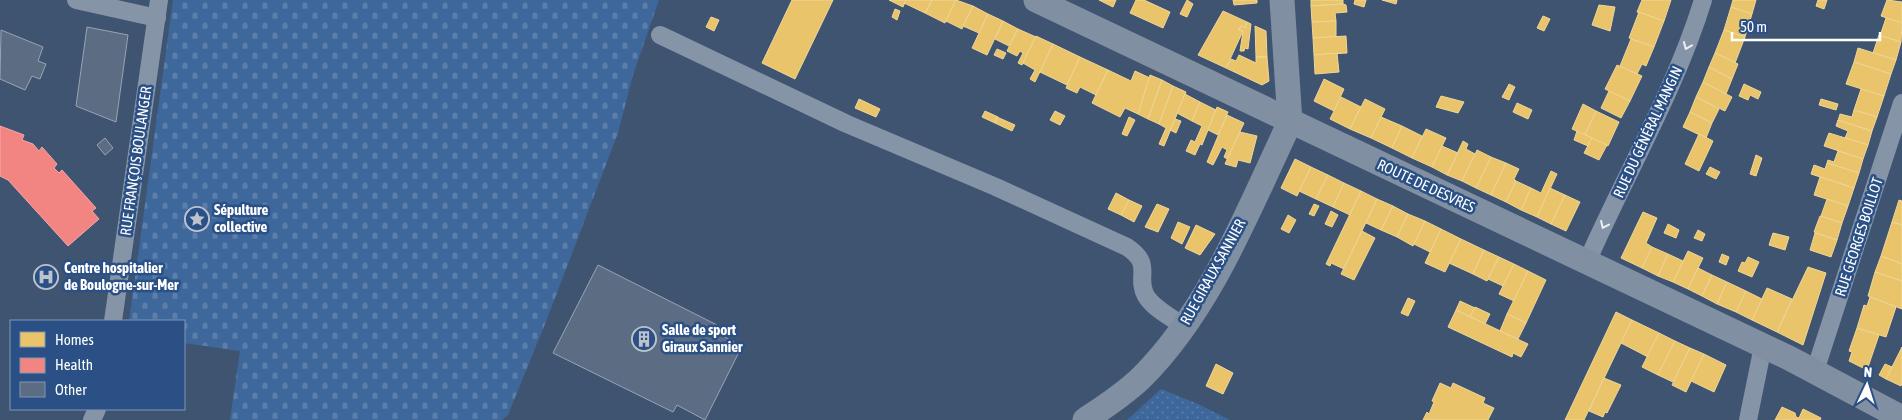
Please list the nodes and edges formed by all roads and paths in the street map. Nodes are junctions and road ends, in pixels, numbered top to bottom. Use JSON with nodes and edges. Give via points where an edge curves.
{"nodes":[{"id":1,"x":76,"y":0,"type":"edge"},
{"id":2,"x":159,"y":0,"type":"edge"},
{"id":3,"x":1036,"y":0,"type":"edge"},
{"id":4,"x":1282,"y":0,"type":"edge"},
{"id":5,"x":1703,"y":0,"type":"edge"},
{"id":6,"x":157,"y":18,"type":"junction"},
{"id":7,"x":660,"y":35,"type":"dead end"},
{"id":8,"x":1902,"y":103,"type":"edge"},
{"id":9,"x":1290,"y":122,"type":"junction"},
{"id":10,"x":1587,"y":262,"type":"junction"},
{"id":11,"x":113,"y":320,"type":"edge"},
{"id":12,"x":1184,"y":326,"type":"junction"},
{"id":13,"x":1763,"y":346,"type":"junction"},
{"id":14,"x":1816,"y":372,"type":"junction"},
{"id":15,"x":1902,"y":407,"type":"edge"},
{"id":16,"x":1902,"y":418,"type":"edge"},
{"id":17,"x":1085,"y":420,"type":"edge"},
{"id":18,"x":1748,"y":420,"type":"edge"}],
"edges":[{"from":1,"to":6,"type":"street"},
{"from":2,"to":6,"type":"street","name":"RUE FRANÇOIS BOULANGER"},
{"from":3,"to":9,"type":"main road","name":"ROUTE DE DESVRES"},
{"from":4,"to":9,"type":"main road"},
{"from":5,"to":10,"type":"street","name":"RUE DU GÉNÉRAL MANGIN","one_way":true,"via":[[1688,45]]},
{"from":6,"to":11,"type":"street","name":"RUE FRANÇOIS BOULANGER"},
{"from":7,"to":12,"type":"street","via":[[847,124],[1127,247],[1141,262],[1143,286],[1150,302]]},
{"from":8,"to":14,"type":"street","name":"RUE GEORGES BOILLOT"},
{"from":9,"to":10,"type":"main road","name":"ROUTE DE DESVRES"},
{"from":9,"to":12,"type":"main road","name":"RUE GIRAUX SANNIER","via":[[1234,240]]},
{"from":10,"to":13,"type":"main road","name":"ROUTE DE DESVRES"},
{"from":12,"to":17,"type":"main road","name":"RUE GIRAUX SANNIER","via":[[1141,378]]},
{"from":13,"to":14,"type":"main road","name":"ROUTE DE DESVRES"},
{"from":13,"to":18,"type":"street"},
{"from":14,"to":15,"type":"main road","name":"ROUTE DE DESVRES"},
{"from":14,"to":16,"type":"main road","name":"ROUTE DE DESVRES"}]}
